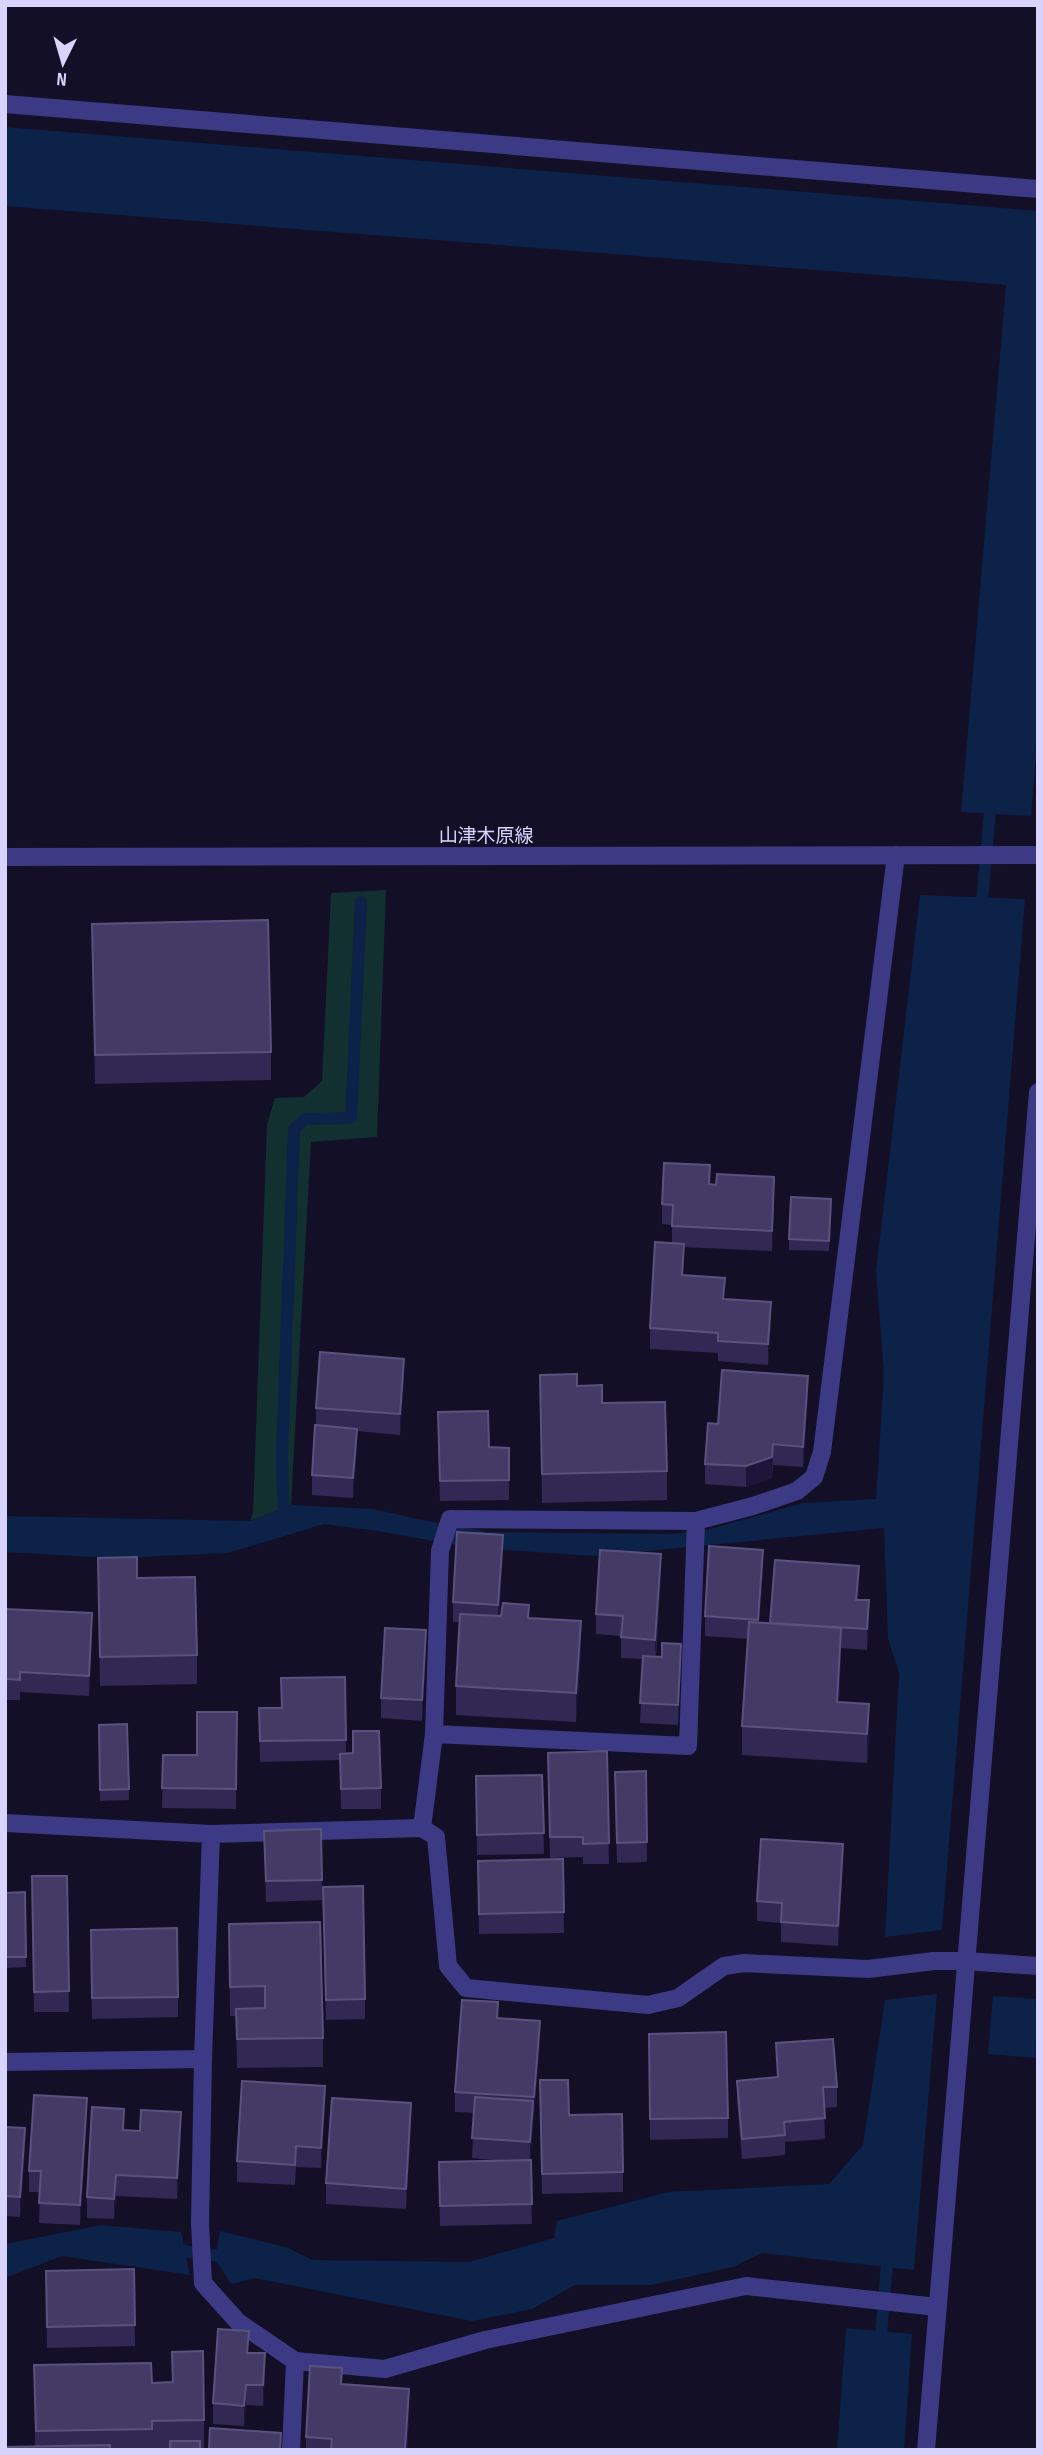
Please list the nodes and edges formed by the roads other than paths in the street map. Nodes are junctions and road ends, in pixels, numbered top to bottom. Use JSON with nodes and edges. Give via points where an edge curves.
{"nodes":[{"id":1,"x":5,"y":104,"type":"edge"},
{"id":2,"x":1038,"y":189,"type":"edge"},
{"id":3,"x":896,"y":855,"type":"junction"},
{"id":4,"x":1038,"y":855,"type":"edge"},
{"id":5,"x":5,"y":857,"type":"edge"},
{"id":6,"x":1038,"y":1092,"type":"edge"},
{"id":7,"x":696,"y":1521,"type":"junction"},
{"id":8,"x":434,"y":1734,"type":"junction"},
{"id":9,"x":5,"y":1823,"type":"edge"},
{"id":10,"x":422,"y":1828,"type":"junction"},
{"id":11,"x":212,"y":1834,"type":"junction"},
{"id":12,"x":965,"y":1961,"type":"junction"},
{"id":13,"x":1038,"y":1966,"type":"edge"},
{"id":14,"x":203,"y":2059,"type":"junction"},
{"id":15,"x":5,"y":2062,"type":"edge"},
{"id":16,"x":937,"y":2307,"type":"junction"},
{"id":17,"x":295,"y":2361,"type":"junction"},
{"id":18,"x":291,"y":2450,"type":"edge"},
{"id":19,"x":926,"y":2450,"type":"edge"}],
"edges":[{"from":1,"to":2,"type":"street"},
{"from":3,"to":4,"type":"street","name":"山津木原線"},
{"from":3,"to":5,"type":"street","name":"山津木原線"},
{"from":3,"to":7,"type":"street","via":[[822,1452],[814,1476],[797,1491]]},
{"from":6,"to":12,"type":"street"},
{"from":7,"to":8,"type":"street","via":[[450,1519],[440,1551]]},
{"from":7,"to":8,"type":"street","via":[[688,1746]]},
{"from":8,"to":10,"type":"street"},
{"from":9,"to":11,"type":"street"},
{"from":10,"to":11,"type":"street"},
{"from":10,"to":12,"type":"street","via":[[436,1837],[448,1966],[466,1988],[648,2005],[678,1998],[724,1966],[744,1963],[868,1969]]},
{"from":11,"to":14,"type":"street"},
{"from":12,"to":13,"type":"street"},
{"from":12,"to":16,"type":"street"},
{"from":14,"to":15,"type":"street"},
{"from":14,"to":17,"type":"street","via":[[203,2283],[237,2322]]},
{"from":16,"to":17,"type":"street","via":[[746,2286],[485,2340],[385,2369]]},
{"from":16,"to":19,"type":"street"},
{"from":17,"to":18,"type":"street"}]}
